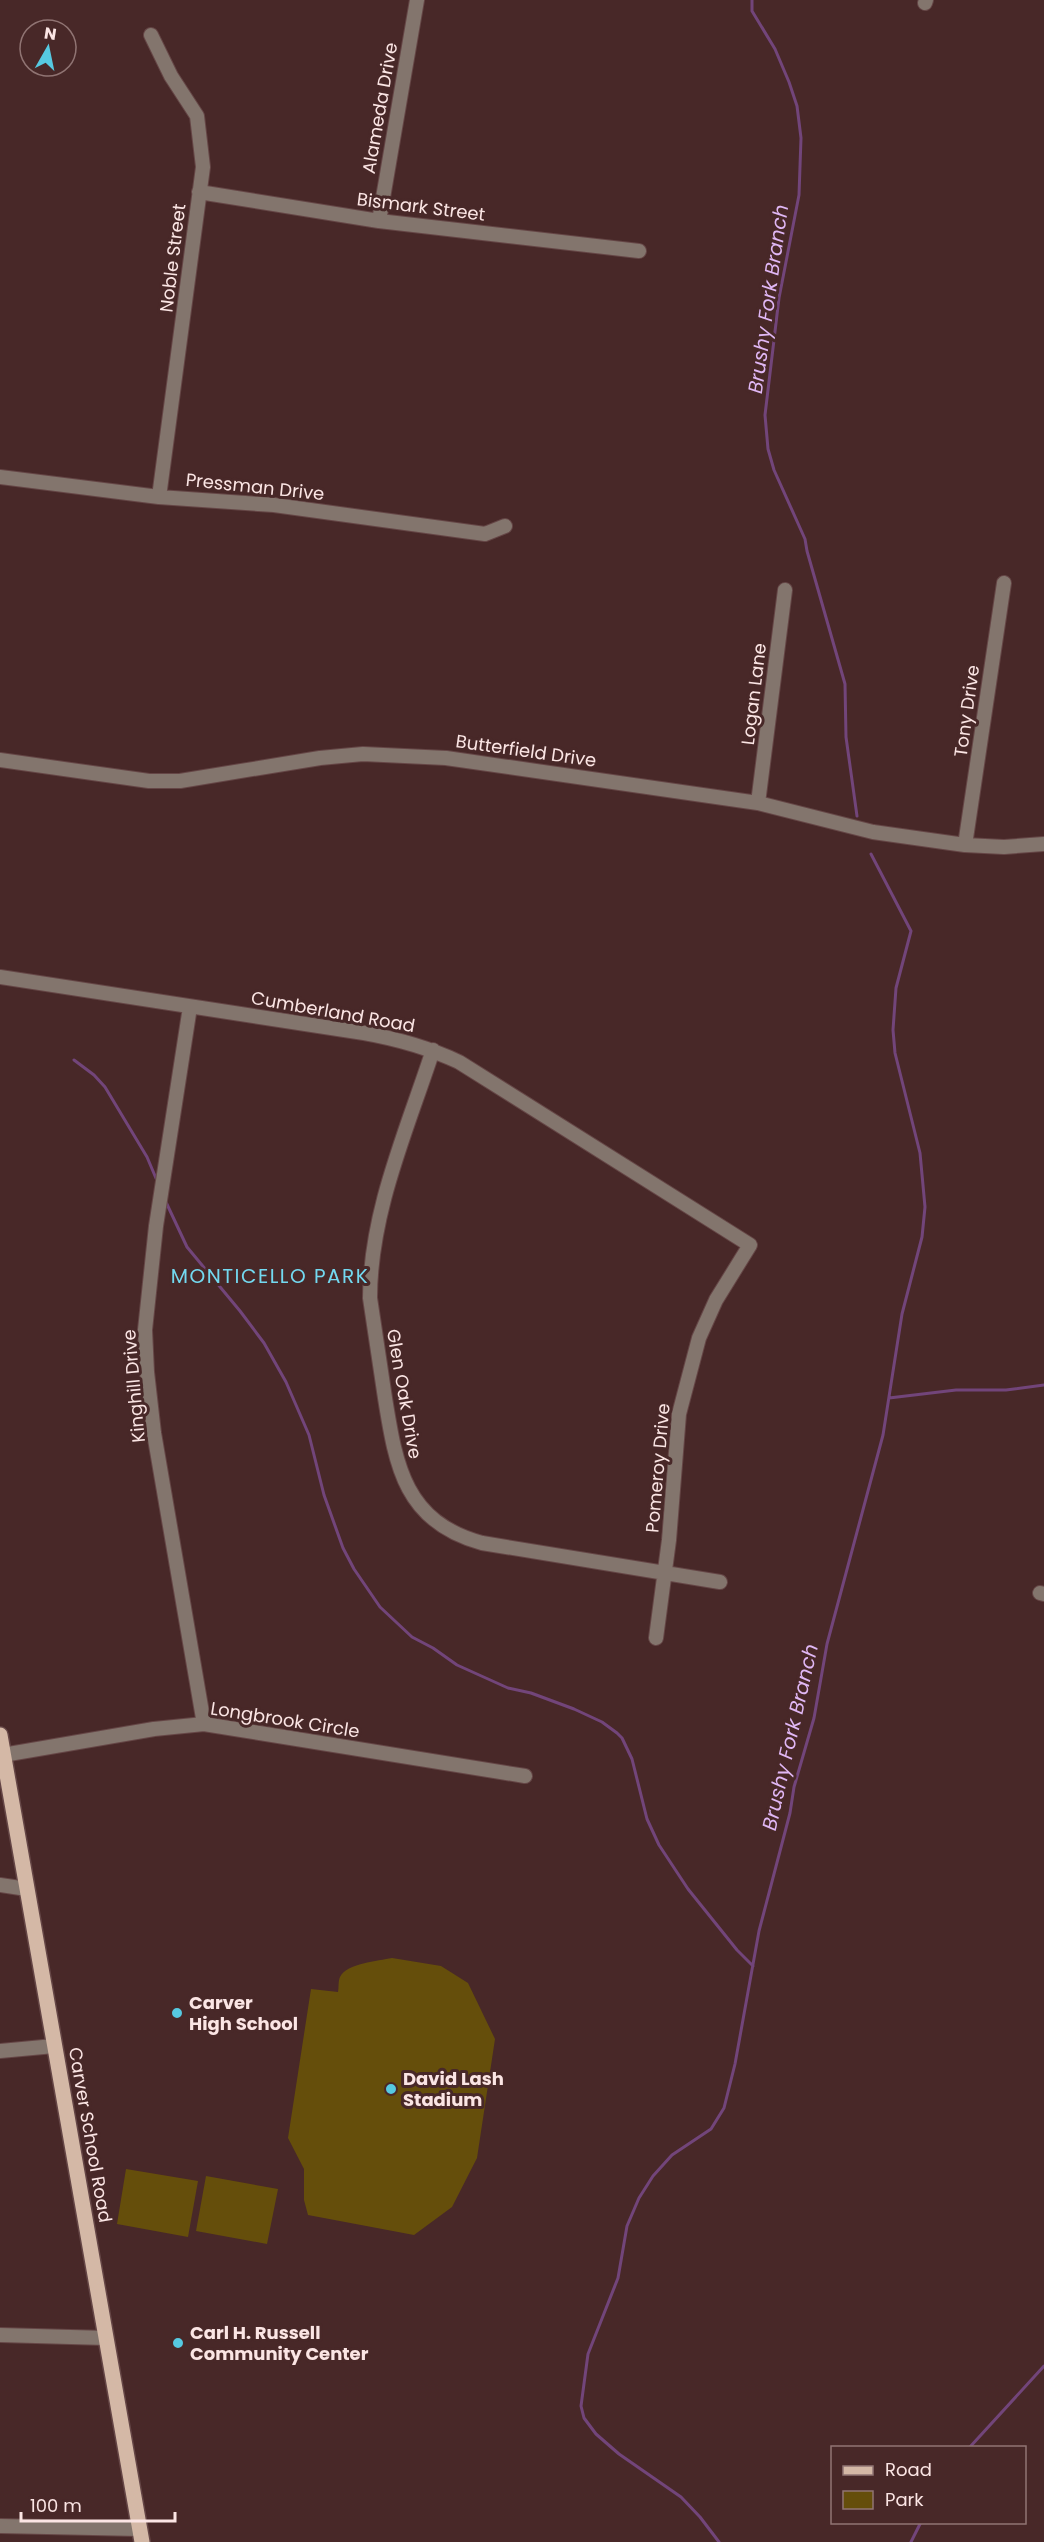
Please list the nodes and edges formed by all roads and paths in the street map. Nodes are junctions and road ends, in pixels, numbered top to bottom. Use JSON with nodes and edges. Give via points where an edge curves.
{"nodes":[{"id":1,"x":417,"y":0,"type":"edge"},
{"id":2,"x":151,"y":35,"type":"dead end"},
{"id":3,"x":199,"y":192,"type":"junction"},
{"id":4,"x":379,"y":221,"type":"junction"},
{"id":5,"x":639,"y":251,"type":"dead end"},
{"id":6,"x":0,"y":477,"type":"edge"},
{"id":7,"x":159,"y":497,"type":"junction"},
{"id":8,"x":505,"y":526,"type":"dead end"},
{"id":9,"x":1004,"y":583,"type":"dead end"},
{"id":10,"x":785,"y":590,"type":"dead end"},
{"id":11,"x":0,"y":760,"type":"edge"},
{"id":12,"x":758,"y":803,"type":"junction"},
{"id":13,"x":1044,"y":844,"type":"edge"},
{"id":14,"x":965,"y":845,"type":"junction"},
{"id":15,"x":0,"y":977,"type":"edge"},
{"id":16,"x":190,"y":1007,"type":"junction"},
{"id":17,"x":434,"y":1050,"type":"junction"},
{"id":18,"x":750,"y":1245,"type":"joint"},
{"id":19,"x":666,"y":1574,"type":"junction"},
{"id":20,"x":720,"y":1582,"type":"dead end"},
{"id":21,"x":656,"y":1638,"type":"dead end"},
{"id":22,"x":204,"y":1724,"type":"junction"},
{"id":23,"x":0,"y":1735,"type":"edge"},
{"id":24,"x":3,"y":1755,"type":"junction"},
{"id":25,"x":525,"y":1776,"type":"dead end"},
{"id":26,"x":0,"y":1885,"type":"edge"},
{"id":27,"x":27,"y":1889,"type":"junction"},
{"id":28,"x":54,"y":2046,"type":"junction"},
{"id":29,"x":0,"y":2050,"type":"edge"},
{"id":30,"x":0,"y":2335,"type":"edge"},
{"id":31,"x":106,"y":2338,"type":"junction"},
{"id":32,"x":0,"y":2526,"type":"edge"},
{"id":33,"x":140,"y":2535,"type":"edge"}],
"edges":[{"from":1,"to":4,"type":"street","name":"Alameda Drive"},
{"from":2,"to":3,"type":"street","name":"Noble Street","via":[[197,116],[203,167]]},
{"from":3,"to":4,"type":"street","name":"Bismark Street"},
{"from":3,"to":7,"type":"street","name":"Noble Street"},
{"from":4,"to":5,"type":"street","name":"Bismark Street"},
{"from":6,"to":7,"type":"street","name":"Pressman Drive"},
{"from":7,"to":8,"type":"street","name":"Pressman Drive","via":[[274,505],[484,534]]},
{"from":9,"to":14,"type":"street","name":"Tony Drive"},
{"from":10,"to":12,"type":"street","name":"Logan Lane"},
{"from":11,"to":12,"type":"street","name":"Butterfield Drive","via":[[149,781],[180,781],[320,758],[403,755],[489,763]]},
{"from":12,"to":14,"type":"street","name":"Butterfield Drive","via":[[873,832]]},
{"from":13,"to":14,"type":"street","name":"Butterfield Drive"},
{"from":15,"to":16,"type":"street","name":"Cumberland Road"},
{"from":16,"to":17,"type":"street","name":"Cumberland Road","via":[[364,1033]]},
{"from":16,"to":22,"type":"street","name":"Kinghill Drive","via":[[156,1226],[145,1329],[154,1433]]},
{"from":17,"to":18,"type":"street","name":"Cumberland Road"},
{"from":17,"to":19,"type":"street","name":"Glen Oak Drive","via":[[381,1209],[370,1274],[370,1298],[394,1455],[400,1472],[423,1509],[462,1538]]},
{"from":18,"to":19,"type":"street","name":"Pomeroy Drive","via":[[716,1300],[689,1372],[676,1435]]},
{"from":19,"to":20,"type":"street","name":"Glen Oak Drive"},
{"from":19,"to":21,"type":"street","name":"Pomeroy Drive"},
{"from":22,"to":24,"type":"street","name":"Longbrook Circle"},
{"from":22,"to":25,"type":"street","name":"Longbrook Circle"},
{"from":23,"to":24,"type":"main road","name":"Carver School Road"},
{"from":24,"to":27,"type":"main road","name":"Carver School Road"},
{"from":26,"to":27,"type":"street"},
{"from":27,"to":28,"type":"main road","name":"Carver School Road"},
{"from":28,"to":29,"type":"street"},
{"from":28,"to":31,"type":"main road","name":"Carver School Road"},
{"from":30,"to":31,"type":"street"},
{"from":31,"to":33,"type":"main road","name":"Carver School Road"},
{"from":32,"to":33,"type":"street"}]}
